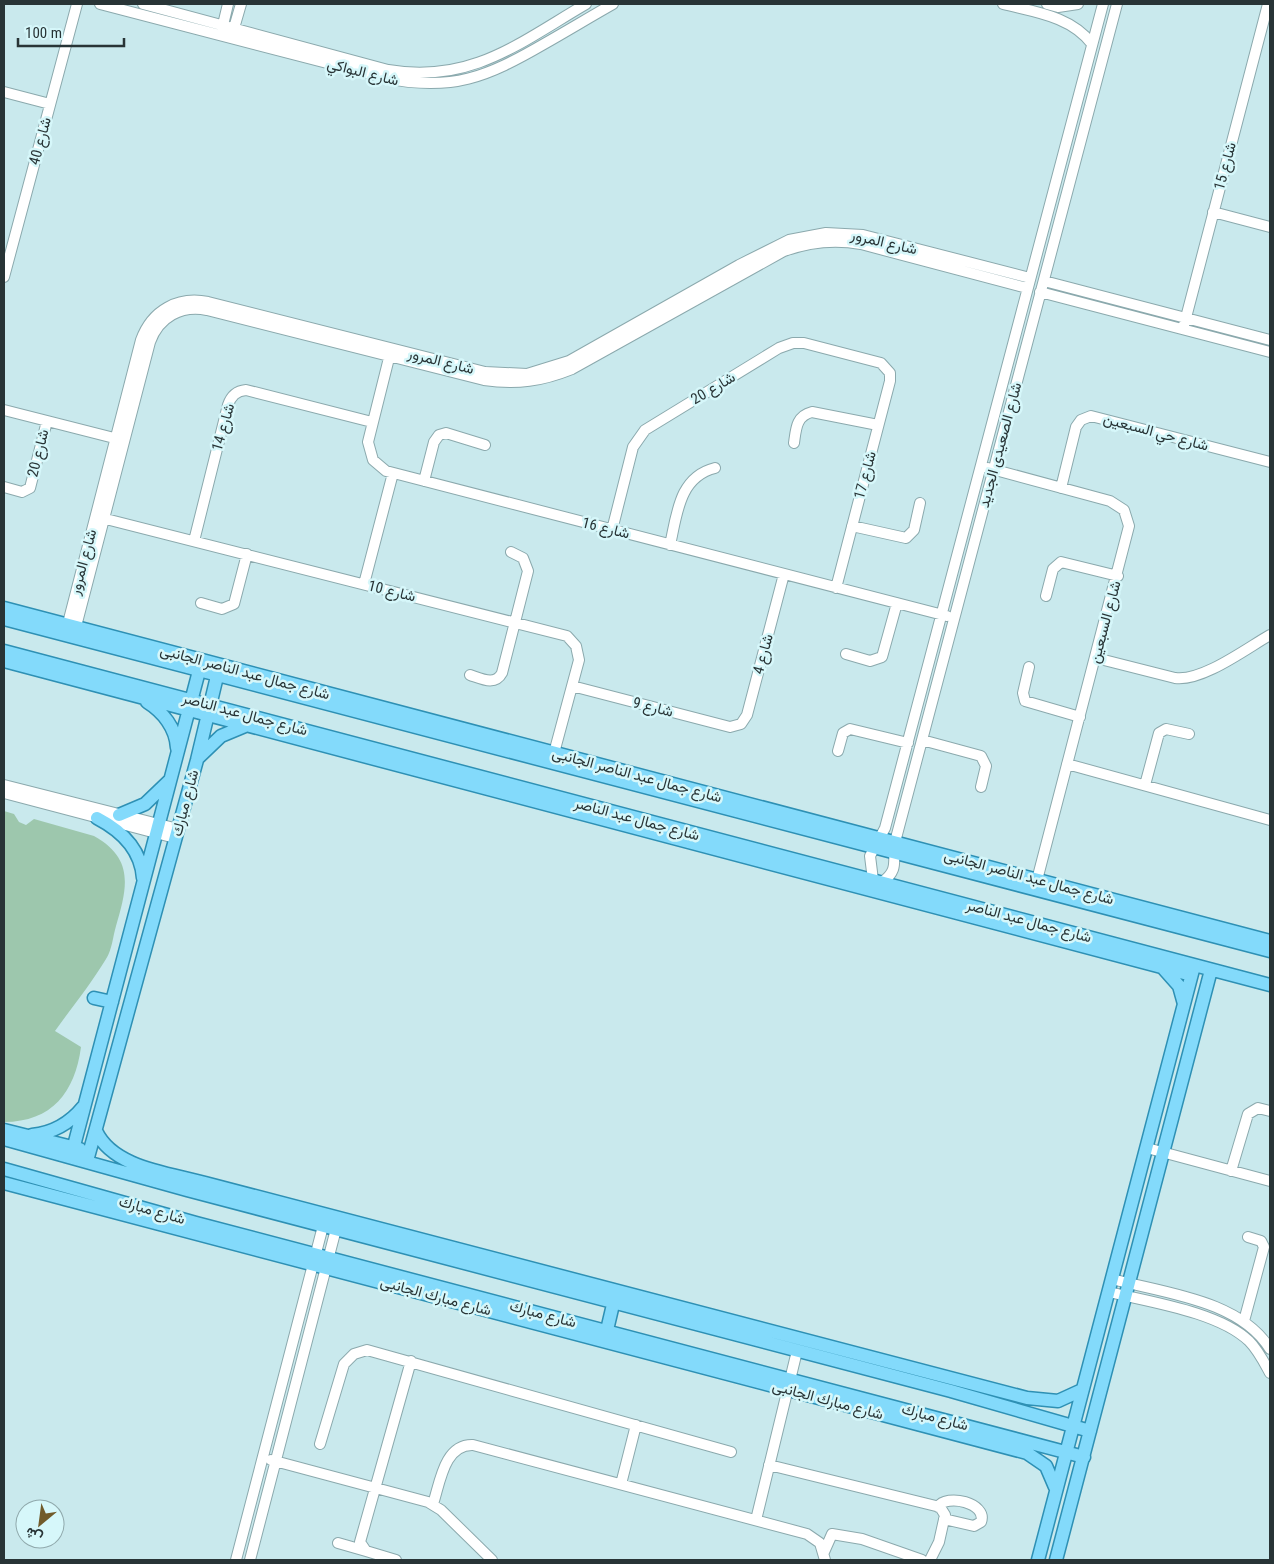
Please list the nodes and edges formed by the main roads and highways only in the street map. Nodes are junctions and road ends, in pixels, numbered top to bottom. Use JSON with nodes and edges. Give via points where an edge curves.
{"nodes":[{"id":1,"x":4,"y":608,"type":"edge"},
{"id":2,"x":4,"y":619,"type":"edge"},
{"id":3,"x":70,"y":631,"type":"junction"},
{"id":4,"x":4,"y":651,"type":"edge"},
{"id":5,"x":4,"y":661,"type":"edge"},
{"id":6,"x":218,"y":670,"type":"junction"},
{"id":7,"x":199,"y":671,"type":"junction"},
{"id":8,"x":83,"y":677,"type":"junction"},
{"id":9,"x":138,"y":698,"type":"junction"},
{"id":10,"x":190,"y":705,"type":"junction"},
{"id":11,"x":209,"y":710,"type":"junction"},
{"id":12,"x":245,"y":726,"type":"junction"},
{"id":13,"x":178,"y":754,"type":"junction"},
{"id":14,"x":196,"y":760,"type":"junction"},
{"id":15,"x":420,"y":767,"type":"junction"},
{"id":16,"x":171,"y":777,"type":"junction"},
{"id":17,"x":98,"y":814,"type":"road end"},
{"id":18,"x":119,"y":815,"type":"road end"},
{"id":19,"x":876,"y":843,"type":"junction"},
{"id":20,"x":758,"y":856,"type":"junction"},
{"id":21,"x":986,"y":872,"type":"junction"},
{"id":22,"x":144,"y":884,"type":"junction"},
{"id":23,"x":1090,"y":899,"type":"junction"},
{"id":24,"x":1073,"y":938,"type":"junction"},
{"id":25,"x":1270,"y":940,"type":"edge"},
{"id":26,"x":1270,"y":951,"type":"edge"},
{"id":27,"x":1159,"y":965,"type":"junction"},
{"id":28,"x":1193,"y":966,"type":"junction"},
{"id":29,"x":1211,"y":970,"type":"junction"},
{"id":30,"x":1270,"y":985,"type":"edge"},
{"id":31,"x":94,"y":998,"type":"dead end"},
{"id":32,"x":112,"y":1002,"type":"junction"},
{"id":33,"x":1184,"y":1004,"type":"junction"},
{"id":34,"x":104,"y":1033,"type":"junction"},
{"id":35,"x":121,"y":1038,"type":"junction"},
{"id":36,"x":84,"y":1105,"type":"junction"},
{"id":37,"x":4,"y":1130,"type":"edge"},
{"id":38,"x":96,"y":1131,"type":"junction"},
{"id":39,"x":25,"y":1136,"type":"junction"},
{"id":40,"x":4,"y":1139,"type":"edge"},
{"id":41,"x":72,"y":1152,"type":"junction"},
{"id":42,"x":88,"y":1156,"type":"junction"},
{"id":43,"x":4,"y":1169,"type":"edge"},
{"id":44,"x":4,"y":1183,"type":"edge"},
{"id":45,"x":206,"y":1183,"type":"junction"},
{"id":46,"x":187,"y":1190,"type":"junction"},
{"id":47,"x":473,"y":1252,"type":"junction"},
{"id":48,"x":315,"y":1259,"type":"junction"},
{"id":49,"x":328,"y":1262,"type":"junction"},
{"id":50,"x":493,"y":1271,"type":"junction"},
{"id":51,"x":617,"y":1290,"type":"junction"},
{"id":52,"x":613,"y":1303,"type":"junction"},
{"id":53,"x":746,"y":1323,"type":"junction"},
{"id":54,"x":607,"y":1330,"type":"junction"},
{"id":55,"x":724,"y":1332,"type":"junction"},
{"id":56,"x":932,"y":1374,"type":"junction"},
{"id":57,"x":789,"y":1384,"type":"junction"},
{"id":58,"x":1082,"y":1390,"type":"junction"},
{"id":59,"x":951,"y":1391,"type":"junction"},
{"id":60,"x":1073,"y":1426,"type":"junction"},
{"id":61,"x":1090,"y":1431,"type":"junction"},
{"id":62,"x":1065,"y":1452,"type":"junction"},
{"id":63,"x":1084,"y":1457,"type":"junction"},
{"id":64,"x":1056,"y":1487,"type":"junction"},
{"id":65,"x":1038,"y":1560,"type":"edge"},
{"id":66,"x":1056,"y":1560,"type":"edge"}],
"edges":[{"from":1,"to":3,"type":"main road","name":"شارع جمال عبد الناصر الجانبى"},
{"from":2,"to":3,"type":"main road","name":"شارع جمال عبد الناصر"},
{"from":3,"to":6,"type":"main road","name":"شارع جمال عبد الناصر الجانبى"},
{"from":3,"to":7,"type":"main road","name":"شارع جمال عبد الناصر"},
{"from":4,"to":8,"type":"main road","name":"شارع جمال عبد الناصر"},
{"from":5,"to":8,"type":"main road"},
{"from":6,"to":7,"type":"main road","name":"شارع جمال عبد الناصر"},
{"from":6,"to":11,"type":"main road","name":"شارع مبارك"},
{"from":6,"to":19,"type":"main road","name":"شارع جمال عبد الناصر"},
{"from":6,"to":19,"type":"main road","name":"شارع جمال عبد الناصر الجانبى","via":[[554,754]]},
{"from":7,"to":10,"type":"main road","name":"شارع مبارك"},
{"from":8,"to":9,"type":"main road"},
{"from":8,"to":10,"type":"main road","name":"شارع جمال عبد الناصر"},
{"from":9,"to":10,"type":"main road"},
{"from":9,"to":13,"type":"main road","via":[[156,708],[166,720],[174,734]]},
{"from":10,"to":11,"type":"main road","name":"شارع جمال عبد الناصر"},
{"from":10,"to":13,"type":"main road","name":"شارع مبارك"},
{"from":11,"to":12,"type":"main road"},
{"from":11,"to":14,"type":"main road","name":"شارع مبارك"},
{"from":11,"to":15,"type":"main road","name":"شارع جمال عبد الناصر"},
{"from":12,"to":14,"type":"main road","via":[[221,736]]},
{"from":12,"to":15,"type":"main road"},
{"from":13,"to":16,"type":"main road","name":"شارع مبارك"},
{"from":14,"to":35,"type":"main road","name":"شارع مبارك"},
{"from":15,"to":20,"type":"main road"},
{"from":16,"to":18,"type":"main road","via":[[146,804]]},
{"from":16,"to":22,"type":"main road","name":"شارع مبارك"},
{"from":17,"to":22,"type":"main road","via":[[122,833],[134,848]]},
{"from":19,"to":21,"type":"main road","name":"شارع جمال عبد الناصر الجانبى"},
{"from":20,"to":24,"type":"main road"},
{"from":20,"to":24,"type":"main road","name":"شارع جمال عبد الناصر","via":[[877,881]]},
{"from":21,"to":23,"type":"main road"},
{"from":21,"to":23,"type":"main road","name":"شارع جمال عبد الناصر الجانبى","via":[[1037,880]]},
{"from":22,"to":32,"type":"main road","name":"شارع مبارك"},
{"from":23,"to":25,"type":"main road","name":"شارع جمال عبد الناصر الجانبى"},
{"from":23,"to":26,"type":"main road"},
{"from":24,"to":27,"type":"main road"},
{"from":24,"to":28,"type":"main road","name":"شارع جمال عبد الناصر"},
{"from":27,"to":28,"type":"main road","via":[[1184,973],[1190,972]]},
{"from":27,"to":33,"type":"main road","via":[[1173,978]]},
{"from":28,"to":29,"type":"main road","name":"شارع جمال عبد الناصر"},
{"from":28,"to":33,"type":"main road"},
{"from":29,"to":30,"type":"main road","name":"شارع جمال عبد الناصر"},
{"from":29,"to":61,"type":"main road"},
{"from":31,"to":32,"type":"main road"},
{"from":32,"to":34,"type":"main road","name":"شارع مبارك"},
{"from":33,"to":58,"type":"main road"},
{"from":34,"to":35,"type":"main road"},
{"from":34,"to":36,"type":"main road","name":"شارع مبارك"},
{"from":35,"to":38,"type":"main road","name":"شارع مبارك"},
{"from":36,"to":39,"type":"main road","via":[[58,1128]]},
{"from":36,"to":41,"type":"main road","name":"شارع مبارك"},
{"from":37,"to":39,"type":"main road"},
{"from":38,"to":42,"type":"main road","name":"شارع مبارك"},
{"from":38,"to":45,"type":"main road","via":[[104,1145],[124,1160]]},
{"from":39,"to":41,"type":"main road"},
{"from":40,"to":41,"type":"main road"},
{"from":41,"to":42,"type":"main road"},
{"from":42,"to":46,"type":"main road","name":"شارع مبارك"},
{"from":43,"to":48,"type":"main road","name":"شارع مبارك"},
{"from":44,"to":48,"type":"main road"},
{"from":45,"to":46,"type":"main road"},
{"from":45,"to":47,"type":"main road"},
{"from":46,"to":50,"type":"main road","name":"شارع مبارك"},
{"from":47,"to":50,"type":"main road"},
{"from":47,"to":51,"type":"main road"},
{"from":48,"to":49,"type":"main road","name":"شارع مبارك"},
{"from":49,"to":54,"type":"main road","name":"شارع مبارك"},
{"from":49,"to":57,"type":"main road","name":"شارع مبارك الجانبى"},
{"from":50,"to":52,"type":"main road","name":"شارع مبارك"},
{"from":51,"to":52,"type":"main road"},
{"from":51,"to":53,"type":"main road"},
{"from":52,"to":54,"type":"main road"},
{"from":52,"to":55,"type":"main road","name":"شارع مبارك"},
{"from":53,"to":55,"type":"main road"},
{"from":53,"to":56,"type":"main road"},
{"from":54,"to":57,"type":"main road","name":"شارع مبارك"},
{"from":55,"to":59,"type":"main road","name":"شارع مبارك"},
{"from":56,"to":58,"type":"main road","via":[[1040,1401],[1058,1401]]},
{"from":56,"to":59,"type":"main road"},
{"from":57,"to":62,"type":"main road","name":"شارع مبارك"},
{"from":57,"to":64,"type":"main road","name":"شارع مبارك الجانبى","via":[[1027,1453],[1046,1466]]},
{"from":58,"to":60,"type":"main road"},
{"from":59,"to":60,"type":"main road","name":"شارع مبارك"},
{"from":60,"to":61,"type":"main road","name":"شارع مبارك"},
{"from":60,"to":62,"type":"main road"},
{"from":61,"to":63,"type":"main road"},
{"from":62,"to":63,"type":"main road","name":"شارع مبارك"},
{"from":62,"to":64,"type":"main road"},
{"from":63,"to":66,"type":"main road"},
{"from":64,"to":65,"type":"main road"}]}
